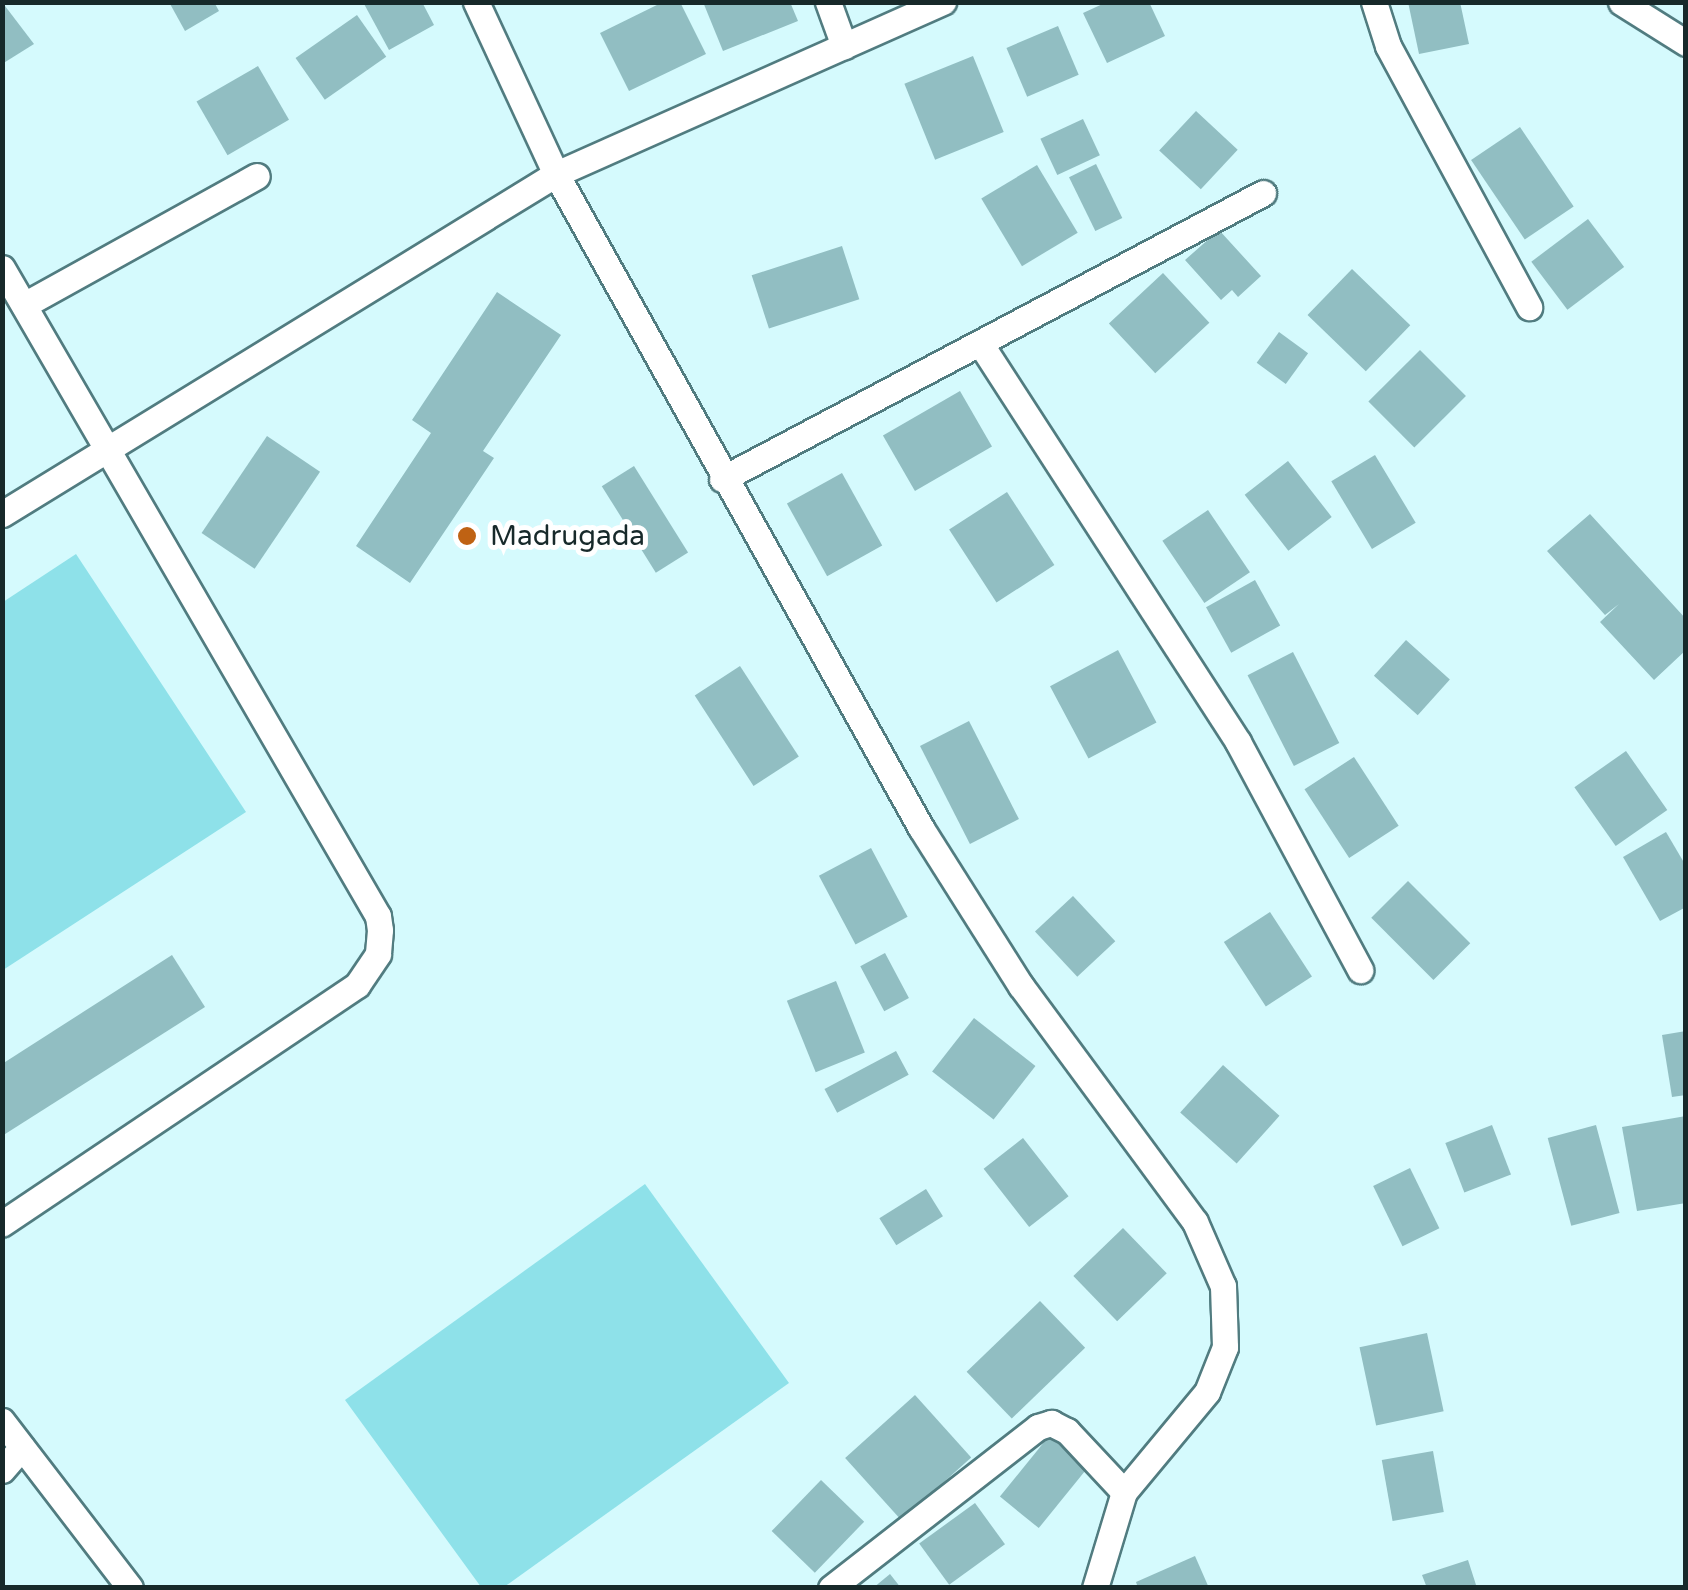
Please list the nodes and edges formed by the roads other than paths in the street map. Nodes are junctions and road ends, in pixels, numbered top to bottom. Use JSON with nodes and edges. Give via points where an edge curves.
{"nodes":[{"id":1,"x":476,"y":2,"type":"edge"},
{"id":2,"x":828,"y":2,"type":"edge"},
{"id":3,"x":943,"y":2,"type":"edge"},
{"id":4,"x":1374,"y":2,"type":"edge"},
{"id":5,"x":1622,"y":2,"type":"edge"},
{"id":6,"x":1686,"y":43,"type":"edge"},
{"id":7,"x":844,"y":46,"type":"junction"},
{"id":8,"x":556,"y":174,"type":"junction"},
{"id":9,"x":257,"y":176,"type":"dead end"},
{"id":10,"x":1263,"y":193,"type":"dead end"},
{"id":11,"x":2,"y":268,"type":"edge"},
{"id":12,"x":24,"y":305,"type":"junction"},
{"id":13,"x":1529,"y":306,"type":"dead end"},
{"id":14,"x":980,"y":343,"type":"junction"},
{"id":15,"x":106,"y":445,"type":"junction"},
{"id":16,"x":722,"y":479,"type":"junction"},
{"id":17,"x":2,"y":514,"type":"edge"},
{"id":18,"x":1360,"y":970,"type":"dead end"},
{"id":19,"x":2,"y":1224,"type":"edge"},
{"id":20,"x":2,"y":1421,"type":"edge"},
{"id":21,"x":22,"y":1447,"type":"junction"},
{"id":22,"x":2,"y":1470,"type":"edge"},
{"id":23,"x":1124,"y":1492,"type":"junction"},
{"id":24,"x":130,"y":1588,"type":"edge"},
{"id":25,"x":831,"y":1588,"type":"edge"},
{"id":26,"x":1095,"y":1588,"type":"edge"}],
"edges":[{"from":1,"to":8,"type":"street"},
{"from":2,"to":7,"type":"street"},
{"from":3,"to":7,"type":"street"},
{"from":4,"to":13,"type":"street","via":[[1388,46]]},
{"from":5,"to":6,"type":"street"},
{"from":7,"to":8,"type":"street"},
{"from":8,"to":15,"type":"street"},
{"from":8,"to":16,"type":"street"},
{"from":9,"to":12,"type":"street"},
{"from":10,"to":14,"type":"street"},
{"from":11,"to":12,"type":"street"},
{"from":12,"to":15,"type":"street"},
{"from":14,"to":16,"type":"street"},
{"from":14,"to":18,"type":"street","via":[[1238,742]]},
{"from":15,"to":17,"type":"street"},
{"from":15,"to":19,"type":"street","via":[[378,916],[380,945],[357,985]]},
{"from":16,"to":23,"type":"street","via":[[983,930],[1195,1222],[1223,1286],[1225,1347],[1207,1392]]},
{"from":20,"to":21,"type":"street"},
{"from":21,"to":22,"type":"street"},
{"from":21,"to":24,"type":"street"},
{"from":23,"to":25,"type":"street","via":[[1052,1422]]},
{"from":23,"to":26,"type":"street"}]}
